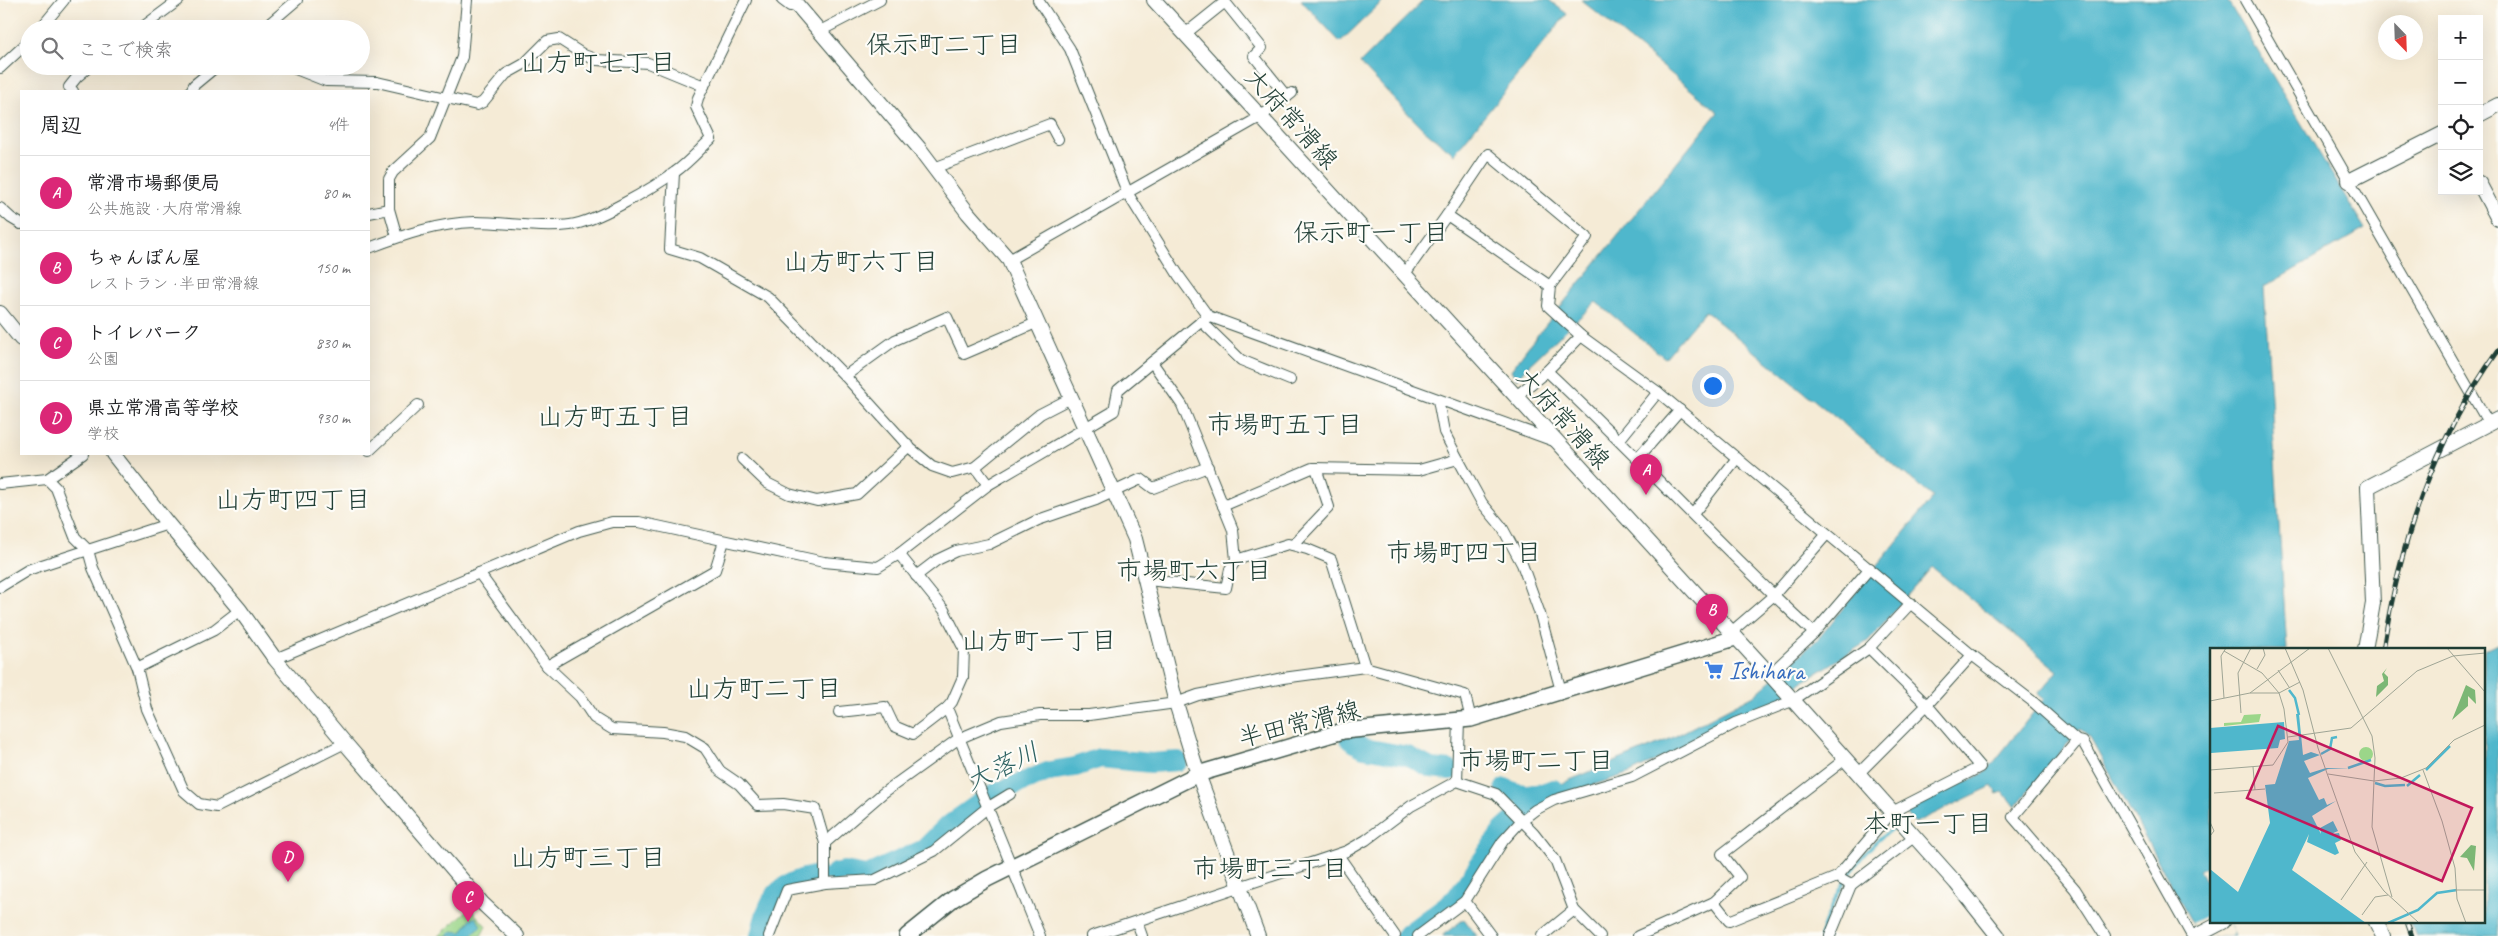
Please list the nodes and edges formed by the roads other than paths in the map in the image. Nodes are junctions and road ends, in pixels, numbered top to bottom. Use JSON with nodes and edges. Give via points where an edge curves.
{"nodes":[{"id":1,"x":64,"y":0,"type":"edge"},
{"id":2,"x":179,"y":0,"type":"edge"},
{"id":3,"x":297,"y":0,"type":"edge"},
{"id":4,"x":467,"y":0,"type":"edge"},
{"id":5,"x":746,"y":0,"type":"edge"},
{"id":6,"x":782,"y":0,"type":"edge"},
{"id":7,"x":880,"y":0,"type":"edge"},
{"id":8,"x":1038,"y":0,"type":"edge"},
{"id":9,"x":1154,"y":0,"type":"edge"},
{"id":10,"x":2245,"y":0,"type":"edge"},
{"id":11,"x":795,"y":2,"type":"edge"},
{"id":12,"x":1218,"y":3,"type":"edge"},
{"id":13,"x":47,"y":20,"type":"edge"},
{"id":14,"x":152,"y":20,"type":"edge"},
{"id":15,"x":274,"y":20,"type":"edge"},
{"id":16,"x":820,"y":31,"type":"junction"},
{"id":17,"x":1185,"y":34,"type":"junction"},
{"id":18,"x":20,"y":49,"type":"edge"},
{"id":19,"x":0,"y":68,"type":"edge"},
{"id":20,"x":78,"y":75,"type":"edge"},
{"id":21,"x":206,"y":75,"type":"edge"},
{"id":22,"x":311,"y":75,"type":"edge"},
{"id":23,"x":704,"y":86,"type":"junction"},
{"id":24,"x":72,"y":90,"type":"edge"},
{"id":25,"x":192,"y":90,"type":"edge"},
{"id":26,"x":446,"y":99,"type":"junction"},
{"id":27,"x":2498,"y":105,"type":"edge"},
{"id":28,"x":2483,"y":113,"type":"edge"},
{"id":29,"x":1260,"y":116,"type":"junction"},
{"id":30,"x":2438,"y":136,"type":"edge"},
{"id":31,"x":1058,"y":139,"type":"dead end"},
{"id":32,"x":934,"y":168,"type":"junction"},
{"id":33,"x":674,"y":173,"type":"junction"},
{"id":34,"x":2349,"y":181,"type":"junction"},
{"id":35,"x":2483,"y":191,"type":"edge"},
{"id":36,"x":1128,"y":194,"type":"junction"},
{"id":37,"x":0,"y":208,"type":"edge"},
{"id":38,"x":389,"y":209,"type":"junction"},
{"id":39,"x":370,"y":213,"type":"edge"},
{"id":40,"x":1447,"y":215,"type":"junction"},
{"id":41,"x":2498,"y":219,"type":"edge"},
{"id":42,"x":20,"y":223,"type":"edge"},
{"id":43,"x":397,"y":237,"type":"junction"},
{"id":44,"x":370,"y":248,"type":"edge"},
{"id":45,"x":1010,"y":260,"type":"junction"},
{"id":46,"x":1404,"y":275,"type":"junction"},
{"id":47,"x":1550,"y":286,"type":"junction"},
{"id":48,"x":0,"y":313,"type":"edge"},
{"id":49,"x":1205,"y":319,"type":"junction"},
{"id":50,"x":1036,"y":323,"type":"junction"},
{"id":51,"x":1581,"y":336,"type":"junction"},
{"id":52,"x":20,"y":338,"type":"edge"},
{"id":53,"x":1152,"y":362,"type":"junction"},
{"id":54,"x":1547,"y":371,"type":"junction"},
{"id":55,"x":845,"y":376,"type":"junction"},
{"id":56,"x":1290,"y":380,"type":"dead end"},
{"id":57,"x":1658,"y":392,"type":"junction"},
{"id":58,"x":1514,"y":397,"type":"junction"},
{"id":59,"x":1071,"y":398,"type":"junction"},
{"id":60,"x":1438,"y":400,"type":"junction"},
{"id":61,"x":418,"y":405,"type":"dead end"},
{"id":62,"x":1680,"y":410,"type":"junction"},
{"id":63,"x":2494,"y":421,"type":"edge"},
{"id":64,"x":1085,"y":428,"type":"junction"},
{"id":65,"x":1620,"y":439,"type":"junction"},
{"id":66,"x":1555,"y":441,"type":"junction"},
{"id":67,"x":909,"y":446,"type":"junction"},
{"id":68,"x":370,"y":450,"type":"edge"},
{"id":69,"x":83,"y":455,"type":"edge"},
{"id":70,"x":114,"y":455,"type":"edge"},
{"id":71,"x":1638,"y":458,"type":"junction"},
{"id":72,"x":1736,"y":458,"type":"junction"},
{"id":73,"x":742,"y":459,"type":"dead end"},
{"id":74,"x":1458,"y":459,"type":"junction"},
{"id":75,"x":975,"y":467,"type":"junction"},
{"id":76,"x":1208,"y":468,"type":"junction"},
{"id":77,"x":1316,"y":468,"type":"junction"},
{"id":78,"x":47,"y":479,"type":"junction"},
{"id":79,"x":0,"y":484,"type":"edge"},
{"id":80,"x":988,"y":485,"type":"junction"},
{"id":81,"x":1114,"y":492,"type":"junction"},
{"id":82,"x":1223,"y":506,"type":"junction"},
{"id":83,"x":1693,"y":514,"type":"junction"},
{"id":84,"x":168,"y":524,"type":"junction"},
{"id":85,"x":1827,"y":534,"type":"junction"},
{"id":86,"x":724,"y":540,"type":"junction"},
{"id":87,"x":1294,"y":545,"type":"junction"},
{"id":88,"x":88,"y":550,"type":"junction"},
{"id":89,"x":898,"y":554,"type":"junction"},
{"id":90,"x":1236,"y":560,"type":"junction"},
{"id":91,"x":1870,"y":568,"type":"junction"},
{"id":92,"x":478,"y":573,"type":"junction"},
{"id":93,"x":916,"y":576,"type":"junction"},
{"id":94,"x":1147,"y":580,"type":"junction"},
{"id":95,"x":0,"y":587,"type":"edge"},
{"id":96,"x":1773,"y":596,"type":"junction"},
{"id":97,"x":1911,"y":603,"type":"junction"},
{"id":98,"x":240,"y":610,"type":"junction"},
{"id":99,"x":1814,"y":633,"type":"junction"},
{"id":100,"x":1732,"y":636,"type":"junction"},
{"id":101,"x":1869,"y":648,"type":"junction"},
{"id":102,"x":2366,"y":648,"type":"edge"},
{"id":103,"x":1972,"y":655,"type":"junction"},
{"id":104,"x":275,"y":659,"type":"junction"},
{"id":105,"x":547,"y":666,"type":"junction"},
{"id":106,"x":1365,"y":667,"type":"junction"},
{"id":107,"x":137,"y":668,"type":"junction"},
{"id":108,"x":1771,"y":677,"type":"junction"},
{"id":109,"x":1561,"y":691,"type":"junction"},
{"id":110,"x":1790,"y":698,"type":"junction"},
{"id":111,"x":1176,"y":703,"type":"junction"},
{"id":112,"x":1927,"y":705,"type":"junction"},
{"id":113,"x":947,"y":708,"type":"junction"},
{"id":114,"x":839,"y":712,"type":"dead end"},
{"id":115,"x":1465,"y":720,"type":"junction"},
{"id":116,"x":958,"y":739,"type":"junction"},
{"id":117,"x":2077,"y":741,"type":"junction"},
{"id":118,"x":345,"y":743,"type":"junction"},
{"id":119,"x":1844,"y":760,"type":"junction"},
{"id":120,"x":1198,"y":774,"type":"junction"},
{"id":121,"x":1858,"y":774,"type":"junction"},
{"id":122,"x":1457,"y":780,"type":"junction"},
{"id":123,"x":1010,"y":794,"type":"dead end"},
{"id":124,"x":985,"y":802,"type":"junction"},
{"id":125,"x":1894,"y":814,"type":"junction"},
{"id":126,"x":1518,"y":816,"type":"junction"},
{"id":127,"x":1911,"y":832,"type":"junction"},
{"id":128,"x":825,"y":843,"type":"junction"},
{"id":129,"x":1338,"y":854,"type":"junction"},
{"id":130,"x":1010,"y":868,"type":"junction"},
{"id":131,"x":1838,"y":878,"type":"junction"},
{"id":132,"x":825,"y":883,"type":"junction"},
{"id":133,"x":1851,"y":885,"type":"junction"},
{"id":134,"x":1239,"y":888,"type":"junction"},
{"id":135,"x":1465,"y":901,"type":"junction"},
{"id":136,"x":1714,"y":902,"type":"junction"},
{"id":137,"x":1574,"y":910,"type":"junction"},
{"id":138,"x":1137,"y":922,"type":"junction"},
{"id":139,"x":2219,"y":924,"type":"edge"},
{"id":140,"x":2377,"y":924,"type":"edge"},
{"id":141,"x":1394,"y":935,"type":"edge"},
{"id":142,"x":517,"y":936,"type":"edge"},
{"id":143,"x":769,"y":936,"type":"edge"},
{"id":144,"x":907,"y":936,"type":"edge"},
{"id":145,"x":1040,"y":936,"type":"edge"},
{"id":146,"x":1092,"y":936,"type":"edge"},
{"id":147,"x":1142,"y":936,"type":"edge"},
{"id":148,"x":1258,"y":936,"type":"edge"},
{"id":149,"x":1418,"y":936,"type":"edge"},
{"id":150,"x":1491,"y":936,"type":"edge"},
{"id":151,"x":1542,"y":936,"type":"edge"},
{"id":152,"x":1600,"y":936,"type":"edge"},
{"id":153,"x":1638,"y":936,"type":"edge"},
{"id":154,"x":1830,"y":936,"type":"edge"},
{"id":155,"x":1998,"y":936,"type":"edge"},
{"id":156,"x":2105,"y":936,"type":"edge"},
{"id":157,"x":2192,"y":936,"type":"edge"},
{"id":158,"x":2196,"y":936,"type":"edge"},
{"id":159,"x":2383,"y":936,"type":"edge"}],
"edges":[{"from":1,"to":13,"type":"street"},
{"from":2,"to":14,"type":"street"},
{"from":3,"to":15,"type":"street"},
{"from":4,"to":26,"type":"street","via":[[462,57]]},
{"from":5,"to":23,"type":"street"},
{"from":6,"to":11,"type":"street","via":[[790,6]]},
{"from":7,"to":16,"type":"street"},
{"from":8,"to":36,"type":"street","via":[[1070,49]]},
{"from":9,"to":17,"type":"street","name":"大府常滑線"},
{"from":10,"to":34,"type":"street"},
{"from":11,"to":16,"type":"street"},
{"from":12,"to":17,"type":"street"},
{"from":12,"to":29,"type":"street","via":[[1225,2],[1262,48],[1254,56],[1290,95]]},
{"from":16,"to":32,"type":"street"},
{"from":17,"to":29,"type":"street","name":"大府常滑線"},
{"from":18,"to":19,"type":"street"},
{"from":20,"to":24,"type":"street","via":[[69,87]]},
{"from":21,"to":25,"type":"street"},
{"from":22,"to":26,"type":"street","via":[[326,81],[378,82]]},
{"from":23,"to":26,"type":"street","via":[[648,63],[597,60],[559,39],[548,41],[524,64],[506,74],[483,102],[477,105]]},
{"from":23,"to":33,"type":"street","via":[[696,107],[711,139]]},
{"from":26,"to":38,"type":"street","via":[[430,138],[389,179]]},
{"from":27,"to":28,"type":"street"},
{"from":29,"to":36,"type":"street"},
{"from":29,"to":46,"type":"street","name":"大府常滑線"},
{"from":30,"to":34,"type":"street"},
{"from":31,"to":32,"type":"street","via":[[1050,124]]},
{"from":32,"to":45,"type":"street"},
{"from":33,"to":43,"type":"street","via":[[599,216],[572,225],[468,223]]},
{"from":33,"to":55,"type":"street","via":[[670,249],[700,258],[768,298]]},
{"from":34,"to":63,"type":"street"},
{"from":35,"to":41,"type":"street"},
{"from":36,"to":45,"type":"street"},
{"from":36,"to":49,"type":"street"},
{"from":37,"to":42,"type":"street"},
{"from":38,"to":39,"type":"street"},
{"from":38,"to":43,"type":"street"},
{"from":40,"to":46,"type":"street"},
{"from":40,"to":47,"type":"street"},
{"from":40,"to":47,"type":"street","via":[[1488,154],[1586,237]]},
{"from":43,"to":44,"type":"street"},
{"from":45,"to":50,"type":"street"},
{"from":46,"to":58,"type":"street","name":"大府常滑線"},
{"from":47,"to":51,"type":"street","via":[[1548,306]]},
{"from":48,"to":52,"type":"street"},
{"from":49,"to":53,"type":"street"},
{"from":49,"to":56,"type":"street","via":[[1241,360]]},
{"from":49,"to":60,"type":"street"},
{"from":50,"to":55,"type":"street","via":[[964,354],[947,317],[895,340]]},
{"from":50,"to":59,"type":"street"},
{"from":51,"to":54,"type":"street"},
{"from":51,"to":57,"type":"street"},
{"from":53,"to":64,"type":"street","via":[[1118,390],[1114,411]]},
{"from":53,"to":76,"type":"street","via":[[1182,405]]},
{"from":54,"to":58,"type":"street"},
{"from":54,"to":65,"type":"street"},
{"from":55,"to":67,"type":"street"},
{"from":57,"to":62,"type":"street"},
{"from":57,"to":65,"type":"street"},
{"from":58,"to":66,"type":"street","name":"大府常滑線"},
{"from":59,"to":64,"type":"street"},
{"from":59,"to":75,"type":"street","via":[[1040,414]]},
{"from":60,"to":66,"type":"street"},
{"from":60,"to":74,"type":"street","via":[[1444,432]]},
{"from":61,"to":68,"type":"street"},
{"from":62,"to":71,"type":"street"},
{"from":62,"to":72,"type":"street"},
{"from":63,"to":102,"type":"street","via":[[2368,487],[2373,603]]},
{"from":64,"to":80,"type":"street"},
{"from":64,"to":81,"type":"street"},
{"from":65,"to":71,"type":"street"},
{"from":66,"to":100,"type":"street","name":"大府常滑線"},
{"from":67,"to":73,"type":"street","via":[[857,494],[817,502],[767,483]]},
{"from":67,"to":75,"type":"street","via":[[932,466],[952,473]]},
{"from":69,"to":78,"type":"street"},
{"from":70,"to":84,"type":"street"},
{"from":71,"to":83,"type":"street"},
{"from":72,"to":83,"type":"street"},
{"from":72,"to":85,"type":"street"},
{"from":74,"to":77,"type":"street","via":[[1419,470]]},
{"from":74,"to":109,"type":"street","via":[[1522,564],[1540,614]]},
{"from":75,"to":80,"type":"street"},
{"from":76,"to":81,"type":"street","via":[[1153,488],[1141,479]]},
{"from":76,"to":82,"type":"street"},
{"from":77,"to":82,"type":"street"},
{"from":77,"to":87,"type":"street","via":[[1329,507]]},
{"from":78,"to":79,"type":"street"},
{"from":78,"to":88,"type":"street","via":[[56,488],[75,537]]},
{"from":80,"to":89,"type":"street"},
{"from":81,"to":93,"type":"street","via":[[1038,520],[988,544],[956,551]]},
{"from":81,"to":94,"type":"street","via":[[1135,539]]},
{"from":82,"to":90,"type":"street","via":[[1233,530]]},
{"from":83,"to":96,"type":"street"},
{"from":84,"to":88,"type":"street"},
{"from":84,"to":98,"type":"street"},
{"from":85,"to":91,"type":"street"},
{"from":85,"to":96,"type":"street"},
{"from":86,"to":89,"type":"street","via":[[770,552],[853,566],[878,567]]},
{"from":86,"to":92,"type":"street","via":[[639,522],[612,522],[579,531]]},
{"from":86,"to":105,"type":"street","via":[[715,570]]},
{"from":87,"to":90,"type":"street"},
{"from":87,"to":106,"type":"street","via":[[1330,559]]},
{"from":88,"to":95,"type":"street","via":[[28,570]]},
{"from":88,"to":107,"type":"street"},
{"from":89,"to":93,"type":"street"},
{"from":90,"to":94,"type":"street","via":[[1230,569],[1226,588]]},
{"from":91,"to":97,"type":"street"},
{"from":91,"to":99,"type":"street"},
{"from":92,"to":104,"type":"street"},
{"from":92,"to":105,"type":"street"},
{"from":93,"to":113,"type":"street","via":[[944,610],[964,649],[963,677]]},
{"from":94,"to":111,"type":"street"},
{"from":96,"to":99,"type":"street"},
{"from":96,"to":100,"type":"street"},
{"from":97,"to":101,"type":"street"},
{"from":97,"to":103,"type":"street"},
{"from":98,"to":104,"type":"street"},
{"from":98,"to":107,"type":"street","via":[[214,630]]},
{"from":99,"to":108,"type":"street"},
{"from":100,"to":108,"type":"street","name":"大府常滑線"},
{"from":100,"to":109,"type":"main road","name":"半田常滑線"},
{"from":101,"to":110,"type":"street"},
{"from":101,"to":112,"type":"street"},
{"from":103,"to":112,"type":"street"},
{"from":103,"to":117,"type":"street","via":[[2032,700]]},
{"from":104,"to":118,"type":"street"},
{"from":105,"to":128,"type":"street","via":[[580,697],[594,718],[612,729],[686,736],[705,748],[720,771],[739,784],[758,805],[783,804],[815,809]]},
{"from":106,"to":111,"type":"street","via":[[1274,679],[1198,695]]},
{"from":106,"to":115,"type":"street","via":[[1465,695]]},
{"from":107,"to":118,"type":"street","via":[[146,709],[184,791],[199,804],[217,807]]},
{"from":108,"to":110,"type":"street","name":"大府常滑線"},
{"from":109,"to":115,"type":"main road","name":"半田常滑線"},
{"from":110,"to":119,"type":"street","name":"大府常滑線"},
{"from":110,"to":126,"type":"street","via":[[1632,777],[1554,800]]},
{"from":111,"to":116,"type":"street","via":[[1089,715],[1018,718]]},
{"from":111,"to":120,"type":"street"},
{"from":112,"to":121,"type":"street"},
{"from":112,"to":125,"type":"street","via":[[1980,767]]},
{"from":113,"to":114,"type":"street","via":[[913,734],[894,726],[885,707]]},
{"from":113,"to":116,"type":"street"},
{"from":115,"to":120,"type":"main road","name":"半田常滑線","via":[[1343,731]]},
{"from":115,"to":122,"type":"street"},
{"from":116,"to":124,"type":"street"},
{"from":116,"to":128,"type":"street","via":[[883,792]]},
{"from":117,"to":156,"type":"street","via":[[2013,817],[2075,889]]},
{"from":117,"to":157,"type":"street","via":[[2084,742]]},
{"from":118,"to":142,"type":"street","via":[[476,897]]},
{"from":119,"to":121,"type":"street","name":"大府常滑線"},
{"from":119,"to":136,"type":"street","via":[[1722,854],[1740,877]]},
{"from":120,"to":130,"type":"main road","name":"半田常滑線"},
{"from":120,"to":134,"type":"street"},
{"from":121,"to":125,"type":"street","name":"大府常滑線"},
{"from":122,"to":126,"type":"street","via":[[1496,794]]},
{"from":122,"to":129,"type":"street","via":[[1411,806],[1366,840]]},
{"from":123,"to":124,"type":"street"},
{"from":124,"to":130,"type":"street"},
{"from":124,"to":132,"type":"street","via":[[934,851],[875,880]]},
{"from":125,"to":127,"type":"street","name":"大府常滑線"},
{"from":125,"to":131,"type":"street"},
{"from":126,"to":135,"type":"street"},
{"from":126,"to":137,"type":"street","via":[[1555,860]]},
{"from":127,"to":133,"type":"street"},
{"from":127,"to":155,"type":"street","name":"大府常滑線"},
{"from":128,"to":132,"type":"street"},
{"from":129,"to":134,"type":"street"},
{"from":129,"to":141,"type":"street"},
{"from":130,"to":144,"type":"main road","name":"半田常滑線","via":[[952,899]]},
{"from":130,"to":145,"type":"street"},
{"from":131,"to":133,"type":"street"},
{"from":131,"to":136,"type":"street","via":[[1728,921]]},
{"from":132,"to":143,"type":"street","via":[[787,890]]},
{"from":133,"to":154,"type":"street"},
{"from":134,"to":138,"type":"street"},
{"from":134,"to":148,"type":"street"},
{"from":135,"to":149,"type":"street"},
{"from":135,"to":150,"type":"street"},
{"from":136,"to":153,"type":"street"},
{"from":137,"to":151,"type":"street"},
{"from":137,"to":152,"type":"street"},
{"from":138,"to":146,"type":"street"},
{"from":138,"to":147,"type":"street"},
{"from":139,"to":158,"type":"street"},
{"from":140,"to":159,"type":"street"}]}
